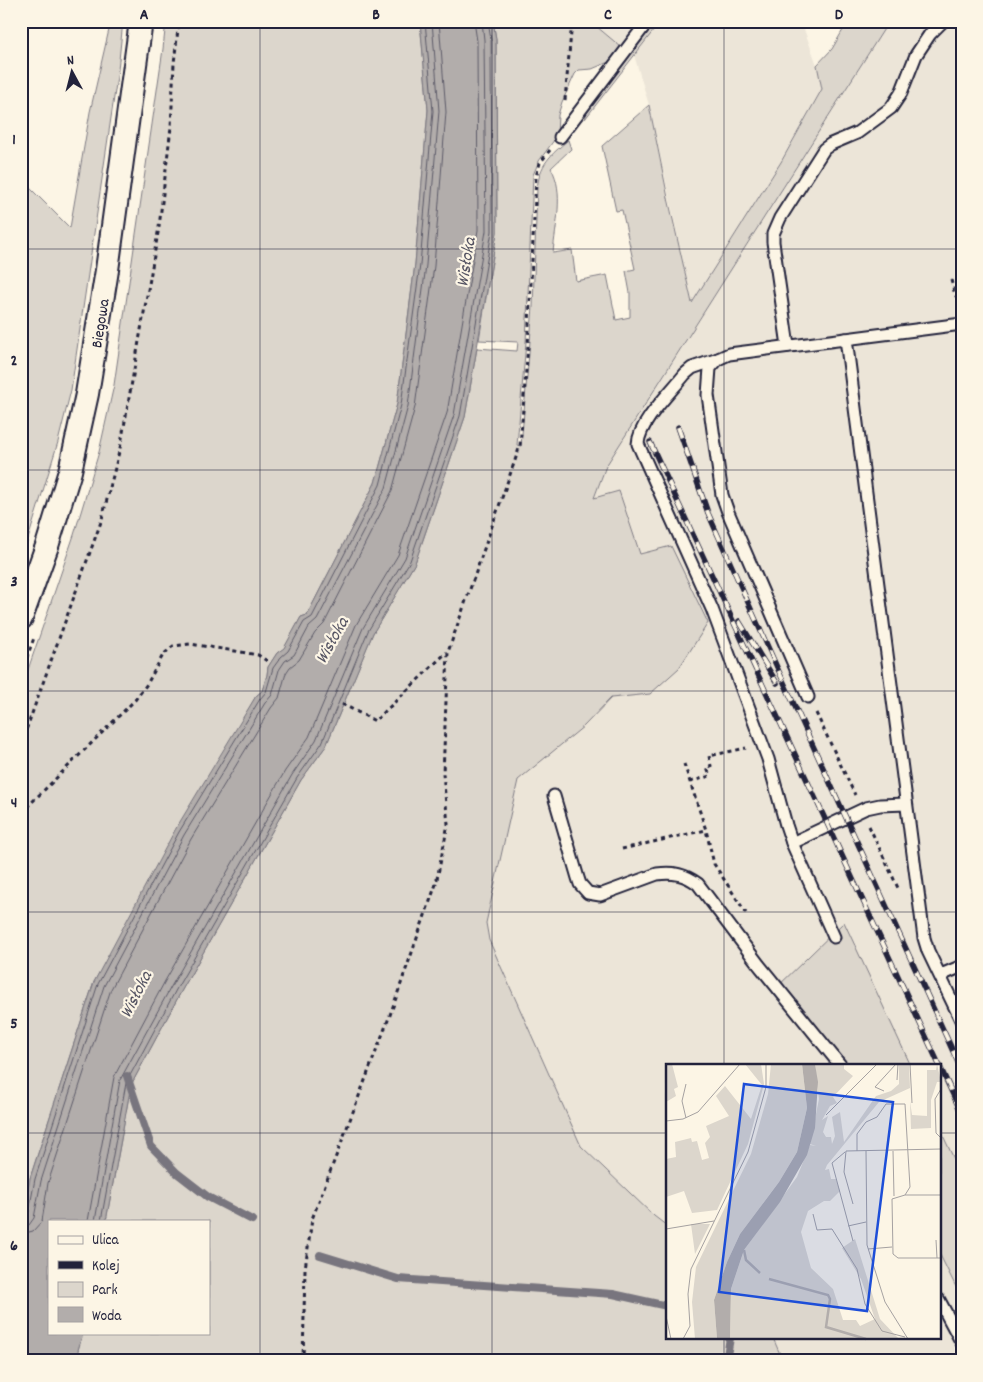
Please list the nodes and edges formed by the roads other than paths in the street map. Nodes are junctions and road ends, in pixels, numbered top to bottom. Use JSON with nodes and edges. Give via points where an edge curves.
{"nodes":[{"id":1,"x":141,"y":21,"type":"edge"},
{"id":2,"x":648,"y":21,"type":"edge"},
{"id":3,"x":943,"y":21,"type":"edge"},
{"id":4,"x":560,"y":137,"type":"road end"},
{"id":5,"x":962,"y":324,"type":"edge"},
{"id":6,"x":846,"y":339,"type":"junction"},
{"id":7,"x":788,"y":346,"type":"junction"},
{"id":8,"x":718,"y":359,"type":"junction"},
{"id":9,"x":21,"y":618,"type":"edge"},
{"id":10,"x":808,"y":696,"type":"dead end"},
{"id":11,"x":554,"y":796,"type":"dead end"},
{"id":12,"x":906,"y":804,"type":"junction"},
{"id":13,"x":792,"y":843,"type":"junction"},
{"id":14,"x":834,"y":937,"type":"dead end"},
{"id":15,"x":962,"y":966,"type":"edge"},
{"id":16,"x":941,"y":975,"type":"junction"},
{"id":17,"x":962,"y":1022,"type":"edge"},
{"id":18,"x":839,"y":1064,"type":"edge"},
{"id":19,"x":940,"y":1302,"type":"edge"},
{"id":20,"x":962,"y":1343,"type":"edge"}],
"edges":[{"from":1,"to":9,"type":"street","name":"Biegowa","via":[[85,403],[70,470]]},
{"from":2,"to":4,"type":"lane"},
{"from":3,"to":7,"type":"lane","via":[[916,56],[901,93],[891,108],[857,133],[824,149],[776,226],[773,242]]},
{"from":5,"to":6,"type":"lane"},
{"from":6,"to":7,"type":"lane"},
{"from":6,"to":12,"type":"lane"},
{"from":7,"to":8,"type":"lane","via":[[729,354]]},
{"from":8,"to":10,"type":"lane","via":[[710,368],[708,395],[722,495]]},
{"from":8,"to":13,"type":"lane","via":[[692,368],[685,374],[642,426],[638,444],[712,609],[763,745]]},
{"from":11,"to":18,"type":"lane","via":[[580,884],[588,893],[600,895],[657,874],[684,875],[692,879]]},
{"from":12,"to":13,"type":"lane","via":[[866,808]]},
{"from":12,"to":16,"type":"lane","via":[[924,938]]},
{"from":13,"to":14,"type":"lane"},
{"from":15,"to":16,"type":"lane"},
{"from":16,"to":17,"type":"lane"},
{"from":19,"to":20,"type":"lane"}]}
